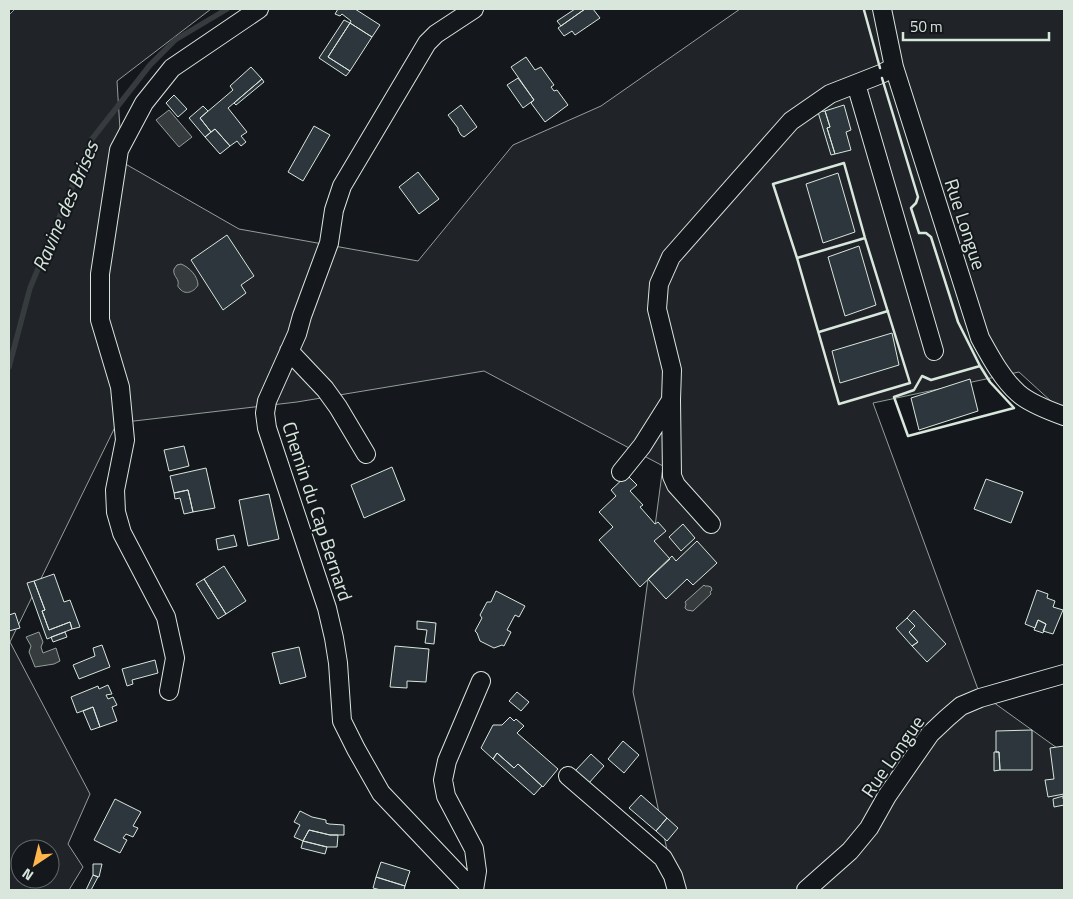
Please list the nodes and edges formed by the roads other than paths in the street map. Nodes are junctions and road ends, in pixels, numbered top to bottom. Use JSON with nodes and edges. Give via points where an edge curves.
{"nodes":[{"id":1,"x":259,"y":9,"type":"edge"},
{"id":2,"x":474,"y":9,"type":"edge"},
{"id":3,"x":882,"y":9,"type":"edge"},
{"id":4,"x":894,"y":67,"type":"junction"},
{"id":5,"x":856,"y":84,"type":"junction"},
{"id":6,"x":289,"y":350,"type":"junction"},
{"id":7,"x":934,"y":351,"type":"dead end"},
{"id":8,"x":671,"y":400,"type":"junction"},
{"id":9,"x":1064,"y":416,"type":"edge"},
{"id":10,"x":366,"y":454,"type":"dead end"},
{"id":11,"x":621,"y":472,"type":"dead end"},
{"id":12,"x":712,"y":524,"type":"dead end"},
{"id":13,"x":1064,"y":674,"type":"edge"},
{"id":14,"x":481,"y":681,"type":"dead end"},
{"id":15,"x":169,"y":690,"type":"dead end"},
{"id":16,"x":568,"y":776,"type":"dead end"},
{"id":17,"x":474,"y":890,"type":"edge"},
{"id":18,"x":678,"y":890,"type":"edge"},
{"id":19,"x":806,"y":890,"type":"edge"}],
"edges":[{"from":1,"to":15,"type":"street","via":[[172,68],[144,103],[119,150],[100,274],[100,320],[120,387],[125,440],[115,490],[116,512],[122,533],[166,617],[174,658]]},
{"from":2,"to":6,"type":"street","name":"Chemin du Cap Bernard","via":[[427,43],[342,186],[329,243]]},
{"from":3,"to":4,"type":"street","name":"Rue Longue"},
{"from":4,"to":5,"type":"street"},
{"from":4,"to":9,"type":"street","name":"Rue Longue","via":[[980,338],[1018,393]]},
{"from":5,"to":7,"type":"street"},
{"from":5,"to":8,"type":"street","via":[[830,94],[791,121],[671,258],[659,284],[657,309],[672,370]]},
{"from":6,"to":10,"type":"street","via":[[325,389]]},
{"from":6,"to":17,"type":"street","name":"Chemin du Cap Bernard","via":[[267,401],[267,428],[328,608],[338,663],[342,721],[380,793]]},
{"from":8,"to":11,"type":"street"},
{"from":8,"to":12,"type":"street","via":[[672,476],[676,485]]},
{"from":13,"to":19,"type":"street","name":"Rue Longue","via":[[961,706],[930,734],[869,828],[850,851]]},
{"from":14,"to":17,"type":"street","via":[[447,761],[443,780],[446,796],[474,849],[477,871]]},
{"from":16,"to":18,"type":"street","via":[[662,858]]}]}
